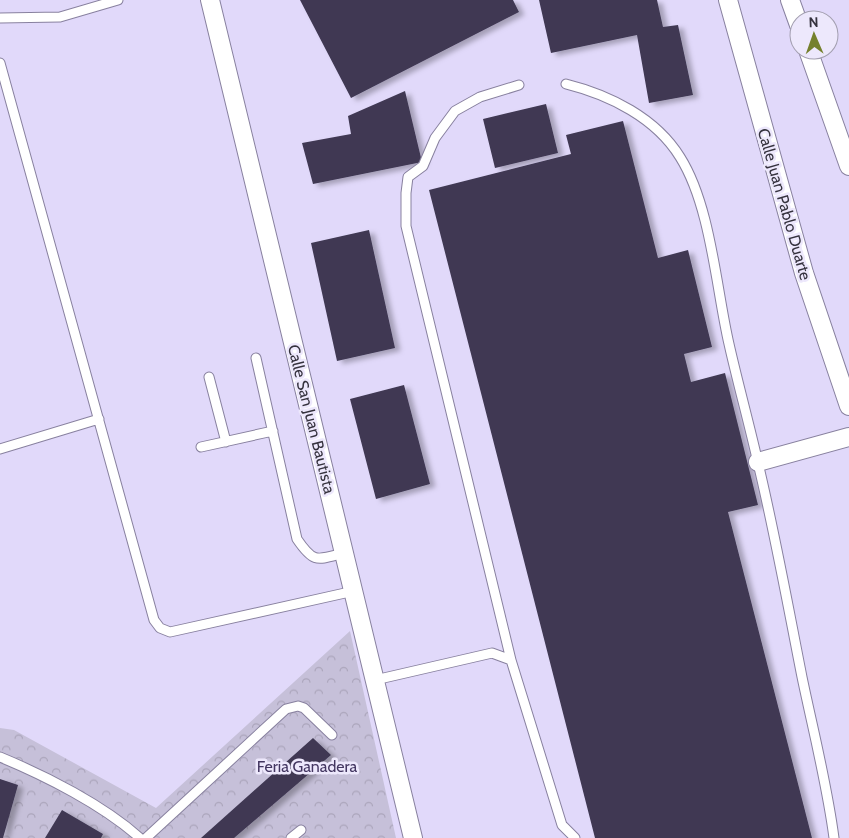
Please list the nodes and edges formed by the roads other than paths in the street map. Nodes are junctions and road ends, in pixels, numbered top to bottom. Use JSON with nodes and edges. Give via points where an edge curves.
{"nodes":[{"id":1,"x":118,"y":0,"type":"edge"},
{"id":2,"x":210,"y":0,"type":"edge"},
{"id":3,"x":728,"y":0,"type":"edge"},
{"id":4,"x":0,"y":18,"type":"edge"},
{"id":5,"x":812,"y":60,"type":"edge"},
{"id":6,"x":0,"y":63,"type":"edge"},
{"id":7,"x":566,"y":84,"type":"dead end"},
{"id":8,"x":519,"y":85,"type":"dead end"},
{"id":9,"x":849,"y":166,"type":"edge"},
{"id":10,"x":256,"y":358,"type":"dead end"},
{"id":11,"x":209,"y":377,"type":"dead end"},
{"id":12,"x":849,"y":406,"type":"edge"},
{"id":13,"x":98,"y":419,"type":"junction"},
{"id":14,"x":273,"y":431,"type":"junction"},
{"id":15,"x":849,"y":437,"type":"edge"},
{"id":16,"x":226,"y":442,"type":"junction"},
{"id":17,"x":201,"y":448,"type":"dead end"},
{"id":18,"x":0,"y":449,"type":"edge"},
{"id":19,"x":758,"y":462,"type":"junction"},
{"id":20,"x":344,"y":553,"type":"junction"},
{"id":21,"x":354,"y":591,"type":"junction"},
{"id":22,"x":511,"y":660,"type":"junction"},
{"id":23,"x":375,"y":680,"type":"junction"},
{"id":24,"x":332,"y":735,"type":"dead end"},
{"id":25,"x":0,"y":757,"type":"edge"},
{"id":26,"x":301,"y":830,"type":"dead end"},
{"id":27,"x":140,"y":838,"type":"edge"},
{"id":28,"x":146,"y":838,"type":"edge"},
{"id":29,"x":291,"y":838,"type":"edge"},
{"id":30,"x":413,"y":838,"type":"edge"},
{"id":31,"x":575,"y":838,"type":"edge"},
{"id":32,"x":834,"y":838,"type":"edge"}],
"edges":[{"from":1,"to":4,"type":"lane","via":[[60,18]]},
{"from":2,"to":20,"type":"street","name":"Calle San Juan Bautista"},
{"from":3,"to":12,"type":"street","name":"Calle Juan Pablo Duarte","via":[[804,273]]},
{"from":5,"to":9,"type":"street"},
{"from":6,"to":13,"type":"lane"},
{"from":7,"to":19,"type":"lane","via":[[589,90],[637,114],[658,131],[680,157],[700,204],[710,241],[726,330]]},
{"from":8,"to":22,"type":"lane","via":[[480,97],[455,111],[435,138],[424,166],[408,176],[406,192],[406,226]]},
{"from":10,"to":14,"type":"lane"},
{"from":11,"to":16,"type":"lane"},
{"from":13,"to":18,"type":"lane"},
{"from":13,"to":21,"type":"lane","via":[[154,620],[160,628],[170,632]]},
{"from":14,"to":16,"type":"lane"},
{"from":14,"to":20,"type":"lane","via":[[297,539],[311,557],[318,559]]},
{"from":15,"to":19,"type":"street"},
{"from":16,"to":17,"type":"lane"},
{"from":19,"to":32,"type":"lane"},
{"from":20,"to":21,"type":"street","name":"Calle San Juan Bautista"},
{"from":21,"to":23,"type":"street","name":"Calle San Juan Bautista"},
{"from":22,"to":23,"type":"lane","via":[[492,653]]},
{"from":22,"to":31,"type":"lane","via":[[562,825]]},
{"from":23,"to":30,"type":"street","name":"Calle San Juan Bautista"},
{"from":24,"to":28,"type":"lane","via":[[304,708],[286,709]]},
{"from":25,"to":27,"type":"lane","via":[[69,790]]},
{"from":26,"to":29,"type":"lane"}]}
